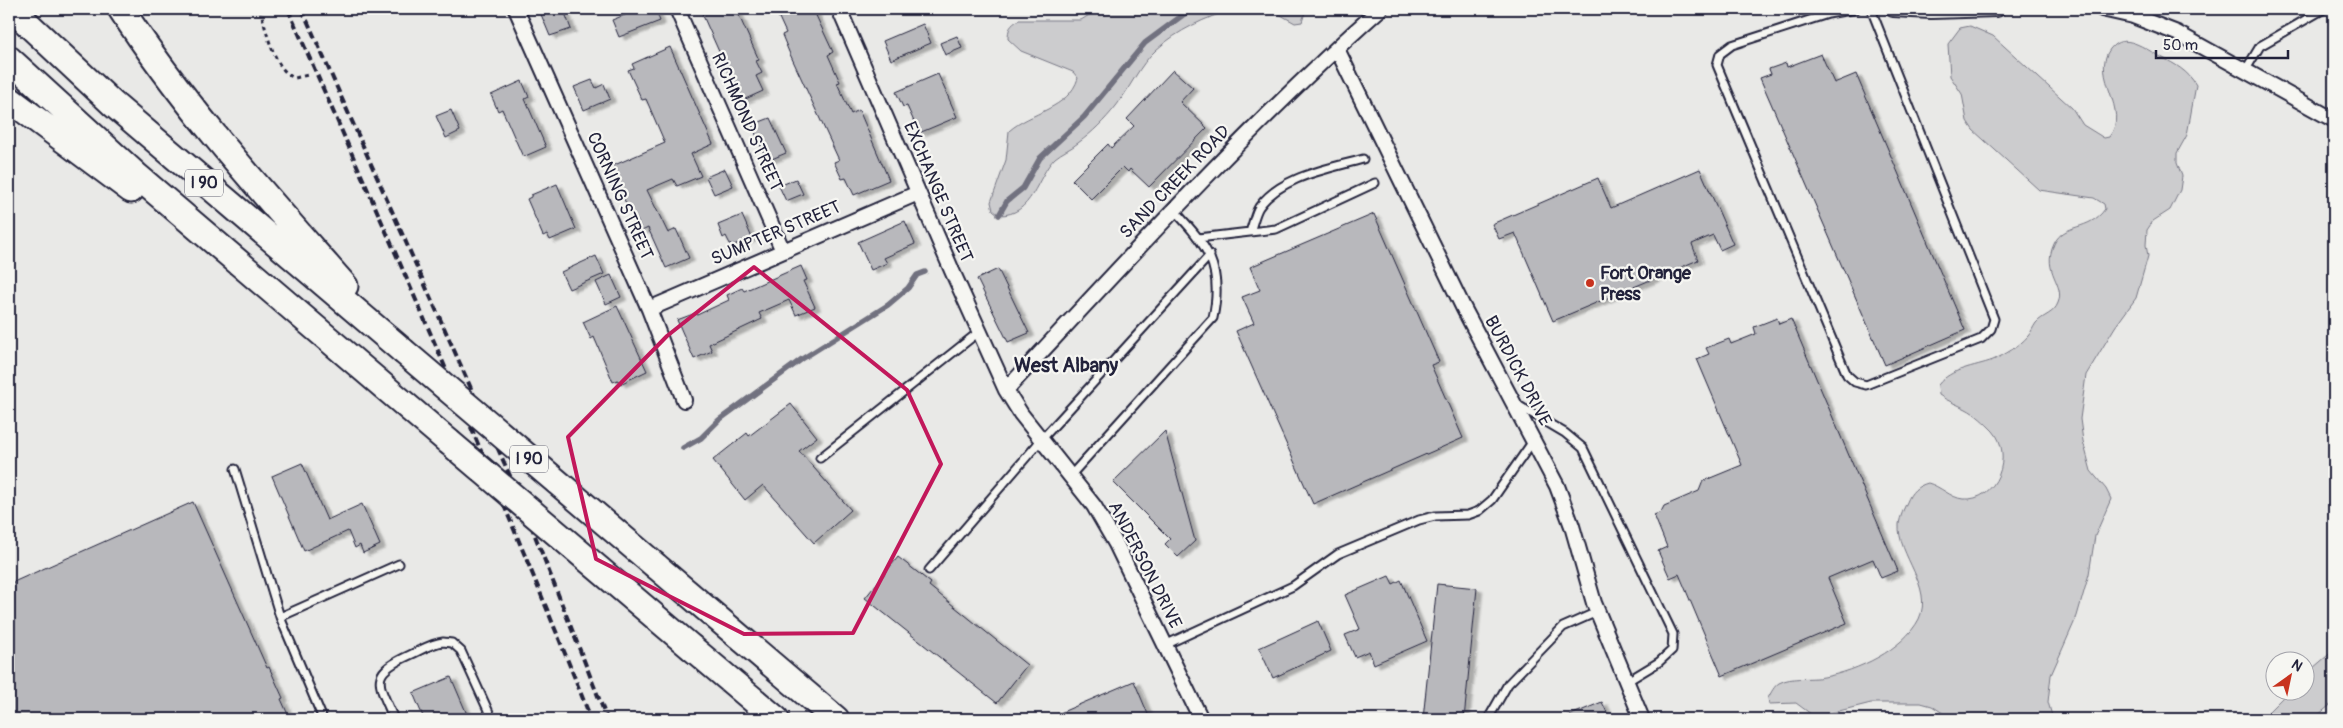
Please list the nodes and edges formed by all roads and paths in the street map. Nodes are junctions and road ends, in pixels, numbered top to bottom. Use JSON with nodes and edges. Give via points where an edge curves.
{"nodes":[{"id":1,"x":12,"y":9,"type":"edge"},
{"id":2,"x":121,"y":9,"type":"edge"},
{"id":3,"x":260,"y":9,"type":"edge"},
{"id":4,"x":516,"y":9,"type":"edge"},
{"id":5,"x":677,"y":9,"type":"edge"},
{"id":6,"x":838,"y":9,"type":"edge"},
{"id":7,"x":1380,"y":9,"type":"edge"},
{"id":8,"x":1856,"y":9,"type":"edge"},
{"id":9,"x":1871,"y":9,"type":"edge"},
{"id":10,"x":1893,"y":9,"type":"edge"},
{"id":11,"x":1997,"y":9,"type":"edge"},
{"id":12,"x":2102,"y":9,"type":"edge"},
{"id":13,"x":2324,"y":9,"type":"edge"},
{"id":14,"x":1337,"y":49,"type":"junction"},
{"id":15,"x":9,"y":59,"type":"edge"},
{"id":16,"x":2245,"y":71,"type":"junction"},
{"id":17,"x":308,"y":75,"type":"dead end"},
{"id":18,"x":9,"y":99,"type":"edge"},
{"id":19,"x":2334,"y":120,"type":"edge"},
{"id":20,"x":1362,"y":159,"type":"dead end"},
{"id":21,"x":1375,"y":183,"type":"dead end"},
{"id":22,"x":918,"y":193,"type":"junction"},
{"id":23,"x":1174,"y":210,"type":"junction"},
{"id":24,"x":1250,"y":232,"type":"junction"},
{"id":25,"x":1198,"y":238,"type":"junction"},
{"id":26,"x":782,"y":251,"type":"junction"},
{"id":27,"x":1210,"y":255,"type":"junction"},
{"id":28,"x":649,"y":309,"type":"junction"},
{"id":29,"x":980,"y":331,"type":"junction"},
{"id":30,"x":332,"y":342,"type":"junction"},
{"id":31,"x":402,"y":351,"type":"junction"},
{"id":32,"x":1006,"y":390,"type":"junction"},
{"id":33,"x":684,"y":400,"type":"dead end"},
{"id":34,"x":1513,"y":403,"type":"junction"},
{"id":35,"x":1042,"y":439,"type":"junction"},
{"id":36,"x":1533,"y":441,"type":"junction"},
{"id":37,"x":820,"y":458,"type":"dead end"},
{"id":38,"x":235,"y":469,"type":"dead end"},
{"id":39,"x":1071,"y":474,"type":"junction"},
{"id":40,"x":399,"y":564,"type":"dead end"},
{"id":41,"x":929,"y":570,"type":"dead end"},
{"id":42,"x":1598,"y":612,"type":"junction"},
{"id":43,"x":280,"y":617,"type":"junction"},
{"id":44,"x":1165,"y":645,"type":"junction"},
{"id":45,"x":1626,"y":683,"type":"junction"},
{"id":46,"x":323,"y":719,"type":"edge"},
{"id":47,"x":394,"y":719,"type":"edge"},
{"id":48,"x":492,"y":719,"type":"edge"},
{"id":49,"x":776,"y":719,"type":"edge"},
{"id":50,"x":836,"y":719,"type":"edge"},
{"id":51,"x":1201,"y":719,"type":"edge"},
{"id":52,"x":1488,"y":719,"type":"edge"},
{"id":53,"x":1642,"y":719,"type":"edge"}],
"edges":[{"from":1,"to":31,"type":"highway","number":"I 90","via":[[113,104]]},
{"from":2,"to":31,"type":"highway","via":[[213,135]]},
{"from":3,"to":17,"type":"path","via":[[283,71],[295,78]]},
{"from":4,"to":28,"type":"street","name":"CORNING STREET"},
{"from":5,"to":26,"type":"street","name":"RICHMOND STREET"},
{"from":6,"to":22,"type":"street","name":"EXCHANGE STREET"},
{"from":7,"to":14,"type":"street","name":"SAND CREEK ROAD"},
{"from":8,"to":9,"type":"lane","via":[[1828,14],[1732,45],[1720,54],[1718,65],[1845,372],[1852,381],[1866,385],[1981,339],[1992,329],[1994,319]]},
{"from":10,"to":11,"type":"street"},
{"from":12,"to":16,"type":"street","via":[[2161,26]]},
{"from":13,"to":16,"type":"lane","via":[[2260,46]]},
{"from":14,"to":23,"type":"street","name":"SAND CREEK ROAD"},
{"from":14,"to":34,"type":"street","name":"BURDICK DRIVE"},
{"from":15,"to":30,"type":"highway","number":"I 90","via":[[129,169]]},
{"from":16,"to":19,"type":"street"},
{"from":18,"to":30,"type":"highway"},
{"from":20,"to":24,"type":"lane","via":[[1302,177],[1277,190],[1259,207]]},
{"from":21,"to":24,"type":"lane","via":[[1276,229]]},
{"from":22,"to":26,"type":"street","name":"SUMPTER STREET"},
{"from":22,"to":29,"type":"street","name":"EXCHANGE STREET"},
{"from":23,"to":25,"type":"lane"},
{"from":23,"to":32,"type":"street","name":"SAND CREEK ROAD"},
{"from":24,"to":25,"type":"lane"},
{"from":25,"to":27,"type":"lane"},
{"from":26,"to":28,"type":"street","name":"SUMPTER STREET"},
{"from":27,"to":35,"type":"lane"},
{"from":27,"to":39,"type":"lane","via":[[1216,285],[1213,318]]},
{"from":28,"to":33,"type":"street","name":"CORNING STREET"},
{"from":29,"to":32,"type":"street","name":"EXCHANGE STREET"},
{"from":29,"to":37,"type":"lane"},
{"from":30,"to":49,"type":"highway","number":"I 90","bridge":true},
{"from":31,"to":50,"type":"highway","number":"I 90","bridge":true},
{"from":32,"to":35,"type":"street","name":"ANDERSON DRIVE"},
{"from":34,"to":36,"type":"street","name":"BURDICK DRIVE"},
{"from":34,"to":45,"type":"lane","via":[[1565,432],[1583,448],[1673,634],[1672,650]]},
{"from":35,"to":39,"type":"street","name":"ANDERSON DRIVE"},
{"from":35,"to":41,"type":"lane"},
{"from":36,"to":42,"type":"street","name":"BURDICK DRIVE","via":[[1565,505]]},
{"from":36,"to":44,"type":"lane","via":[[1492,500],[1479,511],[1418,520],[1338,554],[1293,586]]},
{"from":38,"to":43,"type":"lane"},
{"from":39,"to":44,"type":"street","name":"ANDERSON DRIVE","via":[[1116,544]]},
{"from":40,"to":43,"type":"lane"},
{"from":42,"to":45,"type":"street","name":"BURDICK DRIVE"},
{"from":42,"to":52,"type":"lane","via":[[1562,627],[1508,684]]},
{"from":43,"to":46,"type":"lane"},
{"from":44,"to":51,"type":"street","name":"ANDERSON DRIVE"},
{"from":45,"to":53,"type":"street","name":"BURDICK DRIVE"},
{"from":47,"to":48,"type":"lane","via":[[380,687],[383,671],[392,663],[444,642],[452,643],[461,651]]}]}
